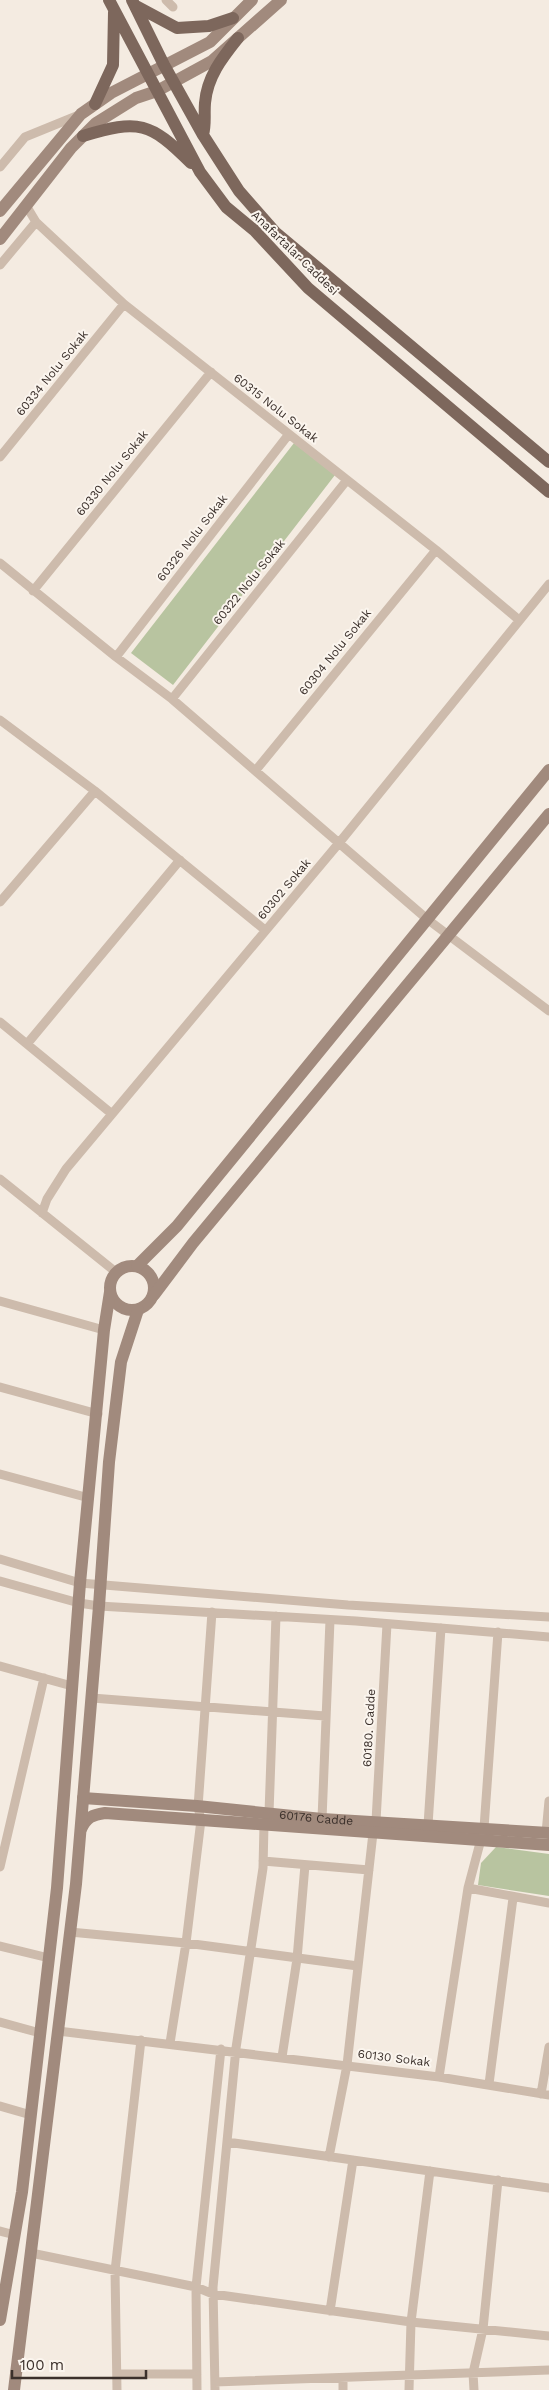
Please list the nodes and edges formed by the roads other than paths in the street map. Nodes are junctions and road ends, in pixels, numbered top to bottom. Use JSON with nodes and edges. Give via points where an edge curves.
{"nodes":[{"id":1,"x":166,"y":0,"type":"edge"},
{"id":2,"x":252,"y":0,"type":"edge"},
{"id":3,"x":281,"y":0,"type":"edge"},
{"id":4,"x":112,"y":3,"type":"edge"},
{"id":5,"x":134,"y":3,"type":"edge"},
{"id":6,"x":173,"y":7,"type":"dead end"},
{"id":7,"x":233,"y":18,"type":"junction"},
{"id":8,"x":238,"y":38,"type":"junction"},
{"id":9,"x":164,"y":65,"type":"junction"},
{"id":10,"x":148,"y":75,"type":"junction"},
{"id":11,"x":173,"y":81,"type":"junction"},
{"id":12,"x":157,"y":91,"type":"junction"},
{"id":13,"x":95,"y":104,"type":"junction"},
{"id":14,"x":81,"y":114,"type":"junction"},
{"id":15,"x":203,"y":134,"type":"junction"},
{"id":16,"x":83,"y":136,"type":"junction"},
{"id":17,"x":0,"y":167,"type":"edge"},
{"id":18,"x":200,"y":172,"type":"junction"},
{"id":19,"x":27,"y":207,"type":"junction"},
{"id":20,"x":0,"y":211,"type":"edge"},
{"id":21,"x":36,"y":222,"type":"junction"},
{"id":22,"x":0,"y":239,"type":"edge"},
{"id":23,"x":0,"y":266,"type":"edge"},
{"id":24,"x":124,"y":304,"type":"junction"},
{"id":25,"x":211,"y":372,"type":"junction"},
{"id":26,"x":289,"y":434,"type":"junction"},
{"id":27,"x":0,"y":456,"type":"edge"},
{"id":28,"x":549,"y":462,"type":"edge"},
{"id":29,"x":347,"y":480,"type":"junction"},
{"id":30,"x":549,"y":492,"type":"edge"},
{"id":31,"x":436,"y":550,"type":"junction"},
{"id":32,"x":0,"y":563,"type":"edge"},
{"id":33,"x":549,"y":584,"type":"edge"},
{"id":34,"x":33,"y":591,"type":"junction"},
{"id":35,"x":519,"y":620,"type":"junction"},
{"id":36,"x":116,"y":657,"type":"junction"},
{"id":37,"x":172,"y":699,"type":"junction"},
{"id":38,"x":0,"y":720,"type":"edge"},
{"id":39,"x":256,"y":770,"type":"junction"},
{"id":40,"x":549,"y":770,"type":"edge"},
{"id":41,"x":96,"y":791,"type":"junction"},
{"id":42,"x":549,"y":814,"type":"edge"},
{"id":43,"x":339,"y":843,"type":"junction"},
{"id":44,"x":180,"y":860,"type":"junction"},
{"id":45,"x":0,"y":902,"type":"edge"},
{"id":46,"x":427,"y":919,"type":"junction"},
{"id":47,"x":265,"y":930,"type":"junction"},
{"id":48,"x":449,"y":935,"type":"junction"},
{"id":49,"x":549,"y":1011,"type":"edge"},
{"id":50,"x":0,"y":1022,"type":"edge"},
{"id":51,"x":27,"y":1044,"type":"junction"},
{"id":52,"x":112,"y":1114,"type":"junction"},
{"id":53,"x":0,"y":1179,"type":"edge"},
{"id":54,"x":42,"y":1213,"type":"junction"},
{"id":55,"x":136,"y":1266,"type":"junction"},
{"id":56,"x":116,"y":1272,"type":"junction"},
{"id":57,"x":110,"y":1292,"type":"junction"},
{"id":58,"x":154,"y":1294,"type":"junction"},
{"id":59,"x":0,"y":1301,"type":"edge"},
{"id":60,"x":138,"y":1310,"type":"junction"},
{"id":61,"x":104,"y":1330,"type":"junction"},
{"id":62,"x":0,"y":1387,"type":"edge"},
{"id":63,"x":98,"y":1414,"type":"junction"},
{"id":64,"x":0,"y":1474,"type":"edge"},
{"id":65,"x":89,"y":1498,"type":"junction"},
{"id":66,"x":0,"y":1560,"type":"edge"},
{"id":67,"x":0,"y":1581,"type":"edge"},
{"id":68,"x":80,"y":1583,"type":"junction"},
{"id":69,"x":100,"y":1584,"type":"junction"},
{"id":70,"x":78,"y":1603,"type":"junction"},
{"id":71,"x":100,"y":1606,"type":"junction"},
{"id":72,"x":212,"y":1612,"type":"junction"},
{"id":73,"x":276,"y":1616,"type":"junction"},
{"id":74,"x":549,"y":1616,"type":"edge"},
{"id":75,"x":330,"y":1620,"type":"junction"},
{"id":76,"x":387,"y":1624,"type":"junction"},
{"id":77,"x":441,"y":1628,"type":"junction"},
{"id":78,"x":498,"y":1632,"type":"junction"},
{"id":79,"x":549,"y":1637,"type":"edge"},
{"id":80,"x":0,"y":1666,"type":"edge"},
{"id":81,"x":44,"y":1678,"type":"junction"},
{"id":82,"x":72,"y":1686,"type":"junction"},
{"id":83,"x":92,"y":1698,"type":"junction"},
{"id":84,"x":207,"y":1706,"type":"junction"},
{"id":85,"x":273,"y":1711,"type":"junction"},
{"id":86,"x":325,"y":1716,"type":"junction"},
{"id":87,"x":83,"y":1798,"type":"junction"},
{"id":88,"x":549,"y":1801,"type":"edge"},
{"id":89,"x":198,"y":1807,"type":"junction"},
{"id":90,"x":266,"y":1819,"type":"junction"},
{"id":91,"x":322,"y":1819,"type":"junction"},
{"id":92,"x":201,"y":1820,"type":"junction"},
{"id":93,"x":428,"y":1825,"type":"junction"},
{"id":94,"x":375,"y":1827,"type":"junction"},
{"id":95,"x":80,"y":1831,"type":"junction"},
{"id":96,"x":482,"y":1834,"type":"junction"},
{"id":97,"x":548,"y":1837,"type":"edge"},
{"id":98,"x":263,"y":1861,"type":"junction"},
{"id":99,"x":306,"y":1865,"type":"junction"},
{"id":100,"x":0,"y":1867,"type":"edge"},
{"id":101,"x":369,"y":1870,"type":"junction"},
{"id":102,"x":468,"y":1888,"type":"junction"},
{"id":103,"x":513,"y":1898,"type":"junction"},
{"id":104,"x":549,"y":1903,"type":"edge"},
{"id":105,"x":70,"y":1932,"type":"junction"},
{"id":106,"x":186,"y":1943,"type":"junction"},
{"id":107,"x":0,"y":1946,"type":"edge"},
{"id":108,"x":250,"y":1952,"type":"junction"},
{"id":109,"x":49,"y":1958,"type":"junction"},
{"id":110,"x":298,"y":1959,"type":"junction"},
{"id":111,"x":358,"y":1966,"type":"junction"},
{"id":112,"x":0,"y":2022,"type":"edge"},
{"id":113,"x":58,"y":2030,"type":"junction"},
{"id":114,"x":40,"y":2032,"type":"junction"},
{"id":115,"x":141,"y":2040,"type":"junction"},
{"id":116,"x":170,"y":2043,"type":"junction"},
{"id":117,"x":549,"y":2047,"type":"edge"},
{"id":118,"x":221,"y":2049,"type":"junction"},
{"id":119,"x":236,"y":2051,"type":"junction"},
{"id":120,"x":282,"y":2057,"type":"junction"},
{"id":121,"x":347,"y":2065,"type":"junction"},
{"id":122,"x":439,"y":2077,"type":"junction"},
{"id":123,"x":489,"y":2084,"type":"junction"},
{"id":124,"x":545,"y":2094,"type":"edge"},
{"id":125,"x":0,"y":2106,"type":"edge"},
{"id":126,"x":31,"y":2115,"type":"junction"},
{"id":127,"x":227,"y":2142,"type":"junction"},
{"id":128,"x":330,"y":2157,"type":"junction"},
{"id":129,"x":353,"y":2160,"type":"junction"},
{"id":130,"x":430,"y":2171,"type":"junction"},
{"id":131,"x":498,"y":2180,"type":"junction"},
{"id":132,"x":549,"y":2188,"type":"edge"},
{"id":133,"x":0,"y":2231,"type":"edge"},
{"id":134,"x":15,"y":2235,"type":"junction"},
{"id":135,"x":31,"y":2253,"type":"junction"},
{"id":136,"x":115,"y":2271,"type":"junction"},
{"id":137,"x":196,"y":2287,"type":"junction"},
{"id":138,"x":213,"y":2294,"type":"junction"},
{"id":139,"x":2,"y":2295,"type":"edge"},
{"id":140,"x":330,"y":2311,"type":"junction"},
{"id":141,"x":0,"y":2320,"type":"edge"},
{"id":142,"x":411,"y":2322,"type":"junction"},
{"id":143,"x":483,"y":2330,"type":"junction"},
{"id":144,"x":549,"y":2336,"type":"edge"},
{"id":145,"x":549,"y":2370,"type":"edge"},
{"id":146,"x":473,"y":2373,"type":"junction"},
{"id":147,"x":117,"y":2374,"type":"junction"},
{"id":148,"x":196,"y":2374,"type":"junction"},
{"id":149,"x":409,"y":2376,"type":"junction"},
{"id":150,"x":342,"y":2378,"type":"junction"},
{"id":151,"x":276,"y":2385,"type":"edge"},
{"id":152,"x":215,"y":2386,"type":"edge"},
{"id":153,"x":14,"y":2390,"type":"edge"},
{"id":154,"x":117,"y":2390,"type":"edge"},
{"id":155,"x":197,"y":2390,"type":"edge"},
{"id":156,"x":343,"y":2390,"type":"edge"},
{"id":157,"x":409,"y":2390,"type":"edge"},
{"id":158,"x":474,"y":2390,"type":"edge"}],
"edges":[{"from":1,"to":6,"type":"street"},
{"from":2,"to":7,"type":"main road"},
{"from":3,"to":8,"type":"main road"},
{"from":4,"to":10,"type":"main road","name":"Anafartalar Caddesi"},
{"from":4,"to":13,"type":"main road","via":[[112,65]]},
{"from":5,"to":7,"type":"main road","via":[[177,28],[209,26]]},
{"from":5,"to":9,"type":"main road","name":"Anafartalar Caddesi"},
{"from":7,"to":9,"type":"main road","via":[[210,42]]},
{"from":8,"to":11,"type":"main road","via":[[212,61]]},
{"from":8,"to":15,"type":"main road","via":[[216,67],[209,85]]},
{"from":9,"to":10,"type":"main road"},
{"from":9,"to":11,"type":"main road","name":"Anafartalar Caddesi"},
{"from":10,"to":12,"type":"main road","name":"Anafartalar Caddesi"},
{"from":10,"to":13,"type":"main road"},
{"from":11,"to":12,"type":"main road"},
{"from":11,"to":15,"type":"main road","name":"Anafartalar Caddesi"},
{"from":12,"to":16,"type":"main road","via":[[128,103],[96,123]]},
{"from":12,"to":18,"type":"main road","name":"Anafartalar Caddesi"},
{"from":13,"to":14,"type":"main road"},
{"from":14,"to":17,"type":"street","via":[[25,137]]},
{"from":14,"to":20,"type":"main road"},
{"from":15,"to":28,"type":"main road","name":"Anafartalar Caddesi","via":[[240,191],[275,232]]},
{"from":16,"to":18,"type":"main road","via":[[123,126],[140,126],[165,137]]},
{"from":16,"to":19,"type":"main road"},
{"from":18,"to":30,"type":"main road","name":"Anafartalar Caddesi","via":[[226,207],[254,230],[308,288]]},
{"from":19,"to":21,"type":"street","name":"60315 Nolu Sokak"},
{"from":19,"to":22,"type":"main road"},
{"from":21,"to":23,"type":"street"},
{"from":21,"to":24,"type":"street","name":"60315 Nolu Sokak"},
{"from":24,"to":25,"type":"street","name":"60315 Nolu Sokak"},
{"from":24,"to":27,"type":"street","name":"60334 Nolu Sokak"},
{"from":25,"to":26,"type":"street","name":"60315 Nolu Sokak"},
{"from":25,"to":34,"type":"street","name":"60330 Nolu Sokak"},
{"from":26,"to":29,"type":"street","name":"60315 Nolu Sokak"},
{"from":26,"to":36,"type":"street","name":"60326 Nolu Sokak"},
{"from":29,"to":31,"type":"street","name":"60315 Nolu Sokak"},
{"from":29,"to":37,"type":"street","name":"60322 Nolu Sokak"},
{"from":31,"to":35,"type":"street","name":"60315 Nolu Sokak"},
{"from":31,"to":39,"type":"street","name":"60304 Nolu Sokak"},
{"from":32,"to":34,"type":"street"},
{"from":33,"to":35,"type":"street","name":"60302 Sokak"},
{"from":34,"to":36,"type":"street"},
{"from":35,"to":43,"type":"street","name":"60302 Sokak"},
{"from":36,"to":37,"type":"street"},
{"from":37,"to":39,"type":"street"},
{"from":38,"to":41,"type":"street"},
{"from":39,"to":43,"type":"street"},
{"from":40,"to":46,"type":"main road"},
{"from":41,"to":44,"type":"street"},
{"from":41,"to":45,"type":"street"},
{"from":42,"to":48,"type":"main road"},
{"from":43,"to":46,"type":"street"},
{"from":43,"to":47,"type":"street","name":"60302 Sokak"},
{"from":44,"to":47,"type":"street"},
{"from":44,"to":51,"type":"street"},
{"from":46,"to":48,"type":"street"},
{"from":46,"to":55,"type":"main road","via":[[177,1226]]},
{"from":47,"to":52,"type":"street","name":"60302 Sokak"},
{"from":48,"to":49,"type":"street"},
{"from":48,"to":58,"type":"main road"},
{"from":50,"to":51,"type":"street"},
{"from":51,"to":52,"type":"street"},
{"from":52,"to":54,"type":"street","name":"60302 Sokak","via":[[66,1169]]},
{"from":53,"to":54,"type":"street"},
{"from":54,"to":56,"type":"street"},
{"from":55,"to":56,"type":"main road"},
{"from":55,"to":58,"type":"main road","via":[[153,1279]]},
{"from":56,"to":57,"type":"main road"},
{"from":57,"to":60,"type":"main road","via":[[123,1309]]},
{"from":57,"to":61,"type":"main road"},
{"from":58,"to":60,"type":"main road","via":[[145,1307]]},
{"from":59,"to":61,"type":"street"},
{"from":60,"to":69,"type":"main road","via":[[121,1362],[109,1462]]},
{"from":61,"to":63,"type":"main road"},
{"from":62,"to":63,"type":"street"},
{"from":63,"to":65,"type":"main road"},
{"from":64,"to":65,"type":"street"},
{"from":65,"to":68,"type":"main road"},
{"from":66,"to":68,"type":"street"},
{"from":67,"to":70,"type":"street"},
{"from":68,"to":69,"type":"street"},
{"from":68,"to":70,"type":"main road"},
{"from":69,"to":71,"type":"main road"},
{"from":69,"to":74,"type":"street","via":[[348,1605]]},
{"from":70,"to":71,"type":"street"},
{"from":70,"to":82,"type":"main road"},
{"from":71,"to":72,"type":"street"},
{"from":71,"to":83,"type":"main road"},
{"from":72,"to":73,"type":"street"},
{"from":72,"to":84,"type":"street"},
{"from":73,"to":75,"type":"street"},
{"from":73,"to":85,"type":"street"},
{"from":75,"to":76,"type":"street"},
{"from":75,"to":86,"type":"street"},
{"from":76,"to":77,"type":"street"},
{"from":76,"to":94,"type":"street","name":"60180. Cadde"},
{"from":77,"to":78,"type":"street"},
{"from":77,"to":93,"type":"street"},
{"from":78,"to":79,"type":"street"},
{"from":78,"to":96,"type":"street"},
{"from":80,"to":81,"type":"street"},
{"from":81,"to":82,"type":"street"},
{"from":81,"to":100,"type":"street"},
{"from":82,"to":109,"type":"main road"},
{"from":83,"to":84,"type":"street"},
{"from":83,"to":87,"type":"main road"},
{"from":84,"to":85,"type":"street"},
{"from":84,"to":89,"type":"street"},
{"from":85,"to":86,"type":"street"},
{"from":85,"to":90,"type":"street"},
{"from":86,"to":91,"type":"street"},
{"from":87,"to":89,"type":"main road","name":"60176 Cadde"},
{"from":87,"to":95,"type":"main road"},
{"from":88,"to":97,"type":"street"},
{"from":89,"to":90,"type":"main road","name":"60176 Cadde"},
{"from":89,"to":92,"type":"street"},
{"from":90,"to":91,"type":"main road","name":"60176 Cadde"},
{"from":90,"to":92,"type":"main road"},
{"from":90,"to":94,"type":"main road"},
{"from":90,"to":98,"type":"street"},
{"from":91,"to":94,"type":"main road","name":"60176 Cadde"},
{"from":92,"to":95,"type":"main road","via":[[105,1813],[92,1815]]},
{"from":92,"to":106,"type":"street"},
{"from":93,"to":94,"type":"main road","name":"60176 Cadde"},
{"from":93,"to":96,"type":"main road","name":"60176 Cadde"},
{"from":94,"to":96,"type":"main road"},
{"from":94,"to":101,"type":"street","name":"60180. Cadde"},
{"from":95,"to":105,"type":"main road"},
{"from":96,"to":97,"type":"main road","name":"60176 Cadde"},
{"from":96,"to":102,"type":"street"},
{"from":98,"to":99,"type":"street"},
{"from":98,"to":108,"type":"street"},
{"from":99,"to":101,"type":"street"},
{"from":99,"to":110,"type":"street"},
{"from":101,"to":111,"type":"street","name":"60180. Cadde"},
{"from":102,"to":103,"type":"street"},
{"from":102,"to":122,"type":"street"},
{"from":103,"to":104,"type":"street"},
{"from":103,"to":123,"type":"street"},
{"from":105,"to":106,"type":"street"},
{"from":105,"to":113,"type":"main road"},
{"from":106,"to":108,"type":"street"},
{"from":106,"to":116,"type":"street"},
{"from":107,"to":109,"type":"street"},
{"from":108,"to":110,"type":"street"},
{"from":108,"to":119,"type":"street"},
{"from":109,"to":114,"type":"main road"},
{"from":110,"to":111,"type":"street"},
{"from":110,"to":120,"type":"street"},
{"from":111,"to":121,"type":"street","name":"60180. Cadde"},
{"from":112,"to":114,"type":"street"},
{"from":113,"to":115,"type":"street","name":"60130 Sokak"},
{"from":113,"to":135,"type":"main road"},
{"from":114,"to":126,"type":"main road"},
{"from":115,"to":116,"type":"street","name":"60130 Sokak"},
{"from":115,"to":136,"type":"street"},
{"from":116,"to":118,"type":"street","name":"60130 Sokak"},
{"from":117,"to":124,"type":"street"},
{"from":118,"to":119,"type":"street","name":"60130 Sokak"},
{"from":118,"to":137,"type":"street"},
{"from":119,"to":120,"type":"street","name":"60130 Sokak"},
{"from":119,"to":127,"type":"street"},
{"from":120,"to":121,"type":"street","name":"60130 Sokak"},
{"from":121,"to":122,"type":"street","name":"60130 Sokak"},
{"from":121,"to":128,"type":"street","name":"60180. Cadde"},
{"from":122,"to":123,"type":"street","name":"60130 Sokak"},
{"from":123,"to":124,"type":"street","name":"60130 Sokak"},
{"from":125,"to":126,"type":"street"},
{"from":126,"to":134,"type":"main road"},
{"from":127,"to":128,"type":"street"},
{"from":127,"to":138,"type":"street"},
{"from":128,"to":129,"type":"street"},
{"from":129,"to":130,"type":"street"},
{"from":129,"to":140,"type":"street"},
{"from":130,"to":131,"type":"street"},
{"from":130,"to":142,"type":"street"},
{"from":131,"to":132,"type":"street"},
{"from":131,"to":143,"type":"street"},
{"from":133,"to":134,"type":"street"},
{"from":134,"to":139,"type":"main road"},
{"from":135,"to":136,"type":"street"},
{"from":135,"to":153,"type":"main road"},
{"from":136,"to":137,"type":"street"},
{"from":136,"to":147,"type":"street"},
{"from":137,"to":138,"type":"street"},
{"from":137,"to":148,"type":"street"},
{"from":138,"to":140,"type":"street"},
{"from":138,"to":152,"type":"street"},
{"from":139,"to":141,"type":"main road"},
{"from":140,"to":142,"type":"street"},
{"from":142,"to":143,"type":"street"},
{"from":142,"to":149,"type":"street"},
{"from":143,"to":144,"type":"street"},
{"from":143,"to":146,"type":"street"},
{"from":145,"to":146,"type":"street"},
{"from":146,"to":149,"type":"street"},
{"from":146,"to":158,"type":"street"},
{"from":147,"to":148,"type":"street"},
{"from":147,"to":154,"type":"street"},
{"from":148,"to":155,"type":"street"},
{"from":149,"to":150,"type":"street"},
{"from":149,"to":157,"type":"street"},
{"from":150,"to":151,"type":"street"},
{"from":150,"to":156,"type":"street"},
{"from":151,"to":152,"type":"street"}]}
